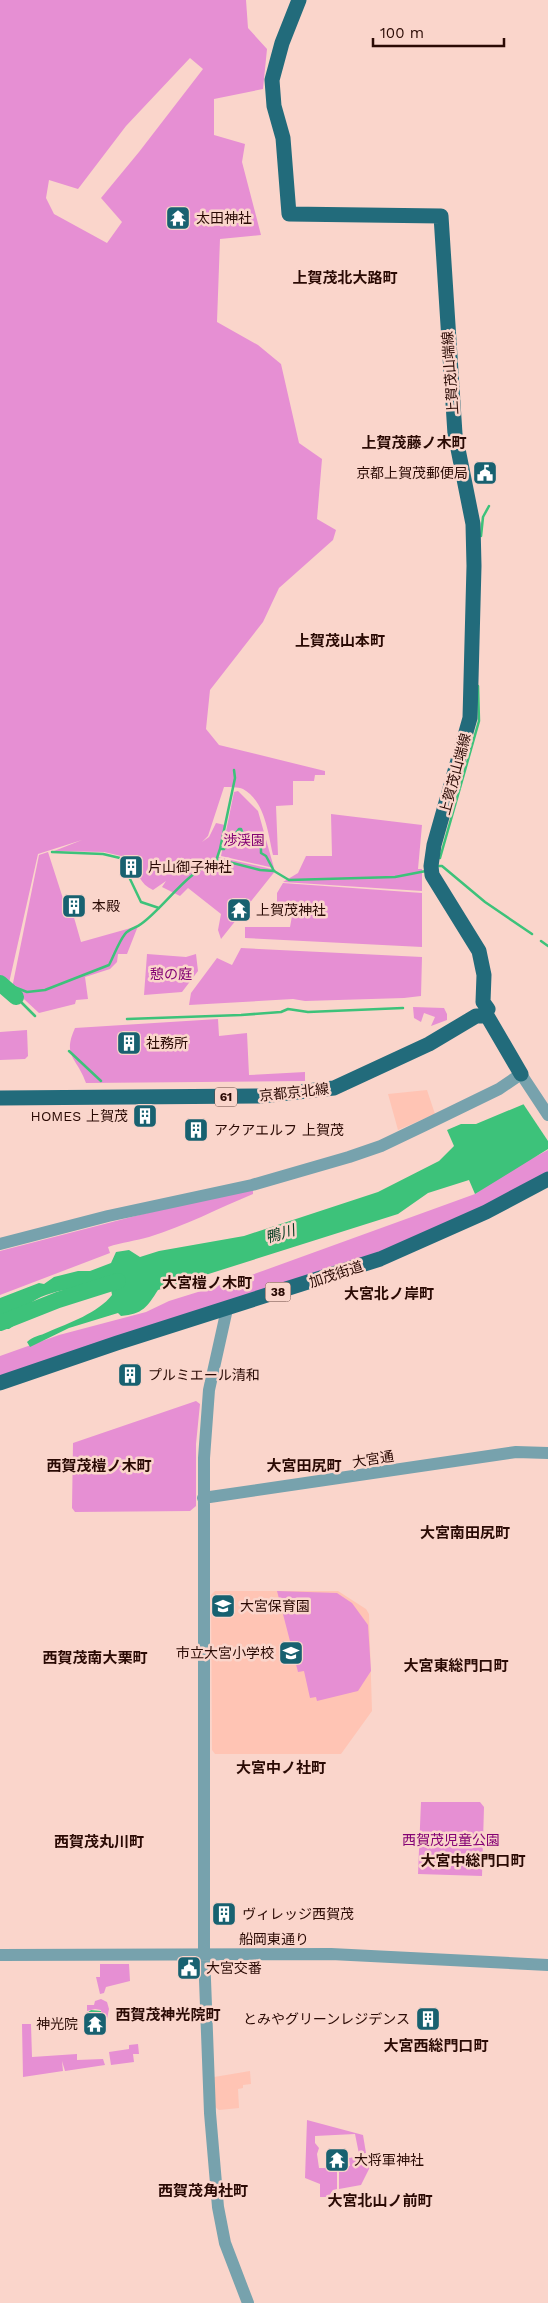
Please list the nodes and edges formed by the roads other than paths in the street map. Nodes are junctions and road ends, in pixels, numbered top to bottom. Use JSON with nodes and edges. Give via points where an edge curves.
{"nodes":[{"id":1,"x":298,"y":0,"type":"edge"},
{"id":2,"x":480,"y":1012,"type":"junction"},
{"id":3,"x":522,"y":1077,"type":"junction"},
{"id":4,"x":0,"y":1098,"type":"edge"},
{"id":5,"x":548,"y":1115,"type":"edge"},
{"id":6,"x":548,"y":1179,"type":"edge"},
{"id":7,"x":0,"y":1244,"type":"edge"},
{"id":8,"x":228,"y":1308,"type":"junction"},
{"id":9,"x":0,"y":1383,"type":"edge"},
{"id":10,"x":548,"y":1453,"type":"edge"},
{"id":11,"x":203,"y":1498,"type":"junction"},
{"id":12,"x":204,"y":1953,"type":"junction"},
{"id":13,"x":0,"y":1955,"type":"edge"},
{"id":14,"x":548,"y":1965,"type":"edge"},
{"id":15,"x":248,"y":2303,"type":"edge"}],
"edges":[{"from":1,"to":2,"type":"main road","name":"上賀茂山端線","via":[[272,80],[283,138],[289,214],[441,216],[455,434],[473,524],[474,566],[470,718],[434,845],[432,870],[479,951],[484,975]]},
{"from":2,"to":3,"type":"main road"},
{"from":2,"to":4,"type":"main road","name":"京都京北線","number":"61","via":[[429,1044],[334,1088],[261,1096]]},
{"from":3,"to":5,"type":"street"},
{"from":3,"to":7,"type":"street","via":[[381,1146],[349,1157],[252,1185],[108,1216]]},
{"from":6,"to":8,"type":"main road","name":"加茂街道","number":"38","via":[[486,1212],[396,1253]]},
{"from":8,"to":9,"type":"main road","name":"加茂街道","number":"38"},
{"from":8,"to":11,"type":"street","via":[[209,1390]]},
{"from":10,"to":11,"type":"street","name":"大宮通","via":[[516,1452]]},
{"from":11,"to":12,"type":"street"},
{"from":12,"to":13,"type":"street","name":"船岡東通り"},
{"from":12,"to":14,"type":"street","name":"船岡東通り","via":[[331,1954]]},
{"from":12,"to":15,"type":"street","via":[[210,2113],[218,2207],[228,2255]]}]}
